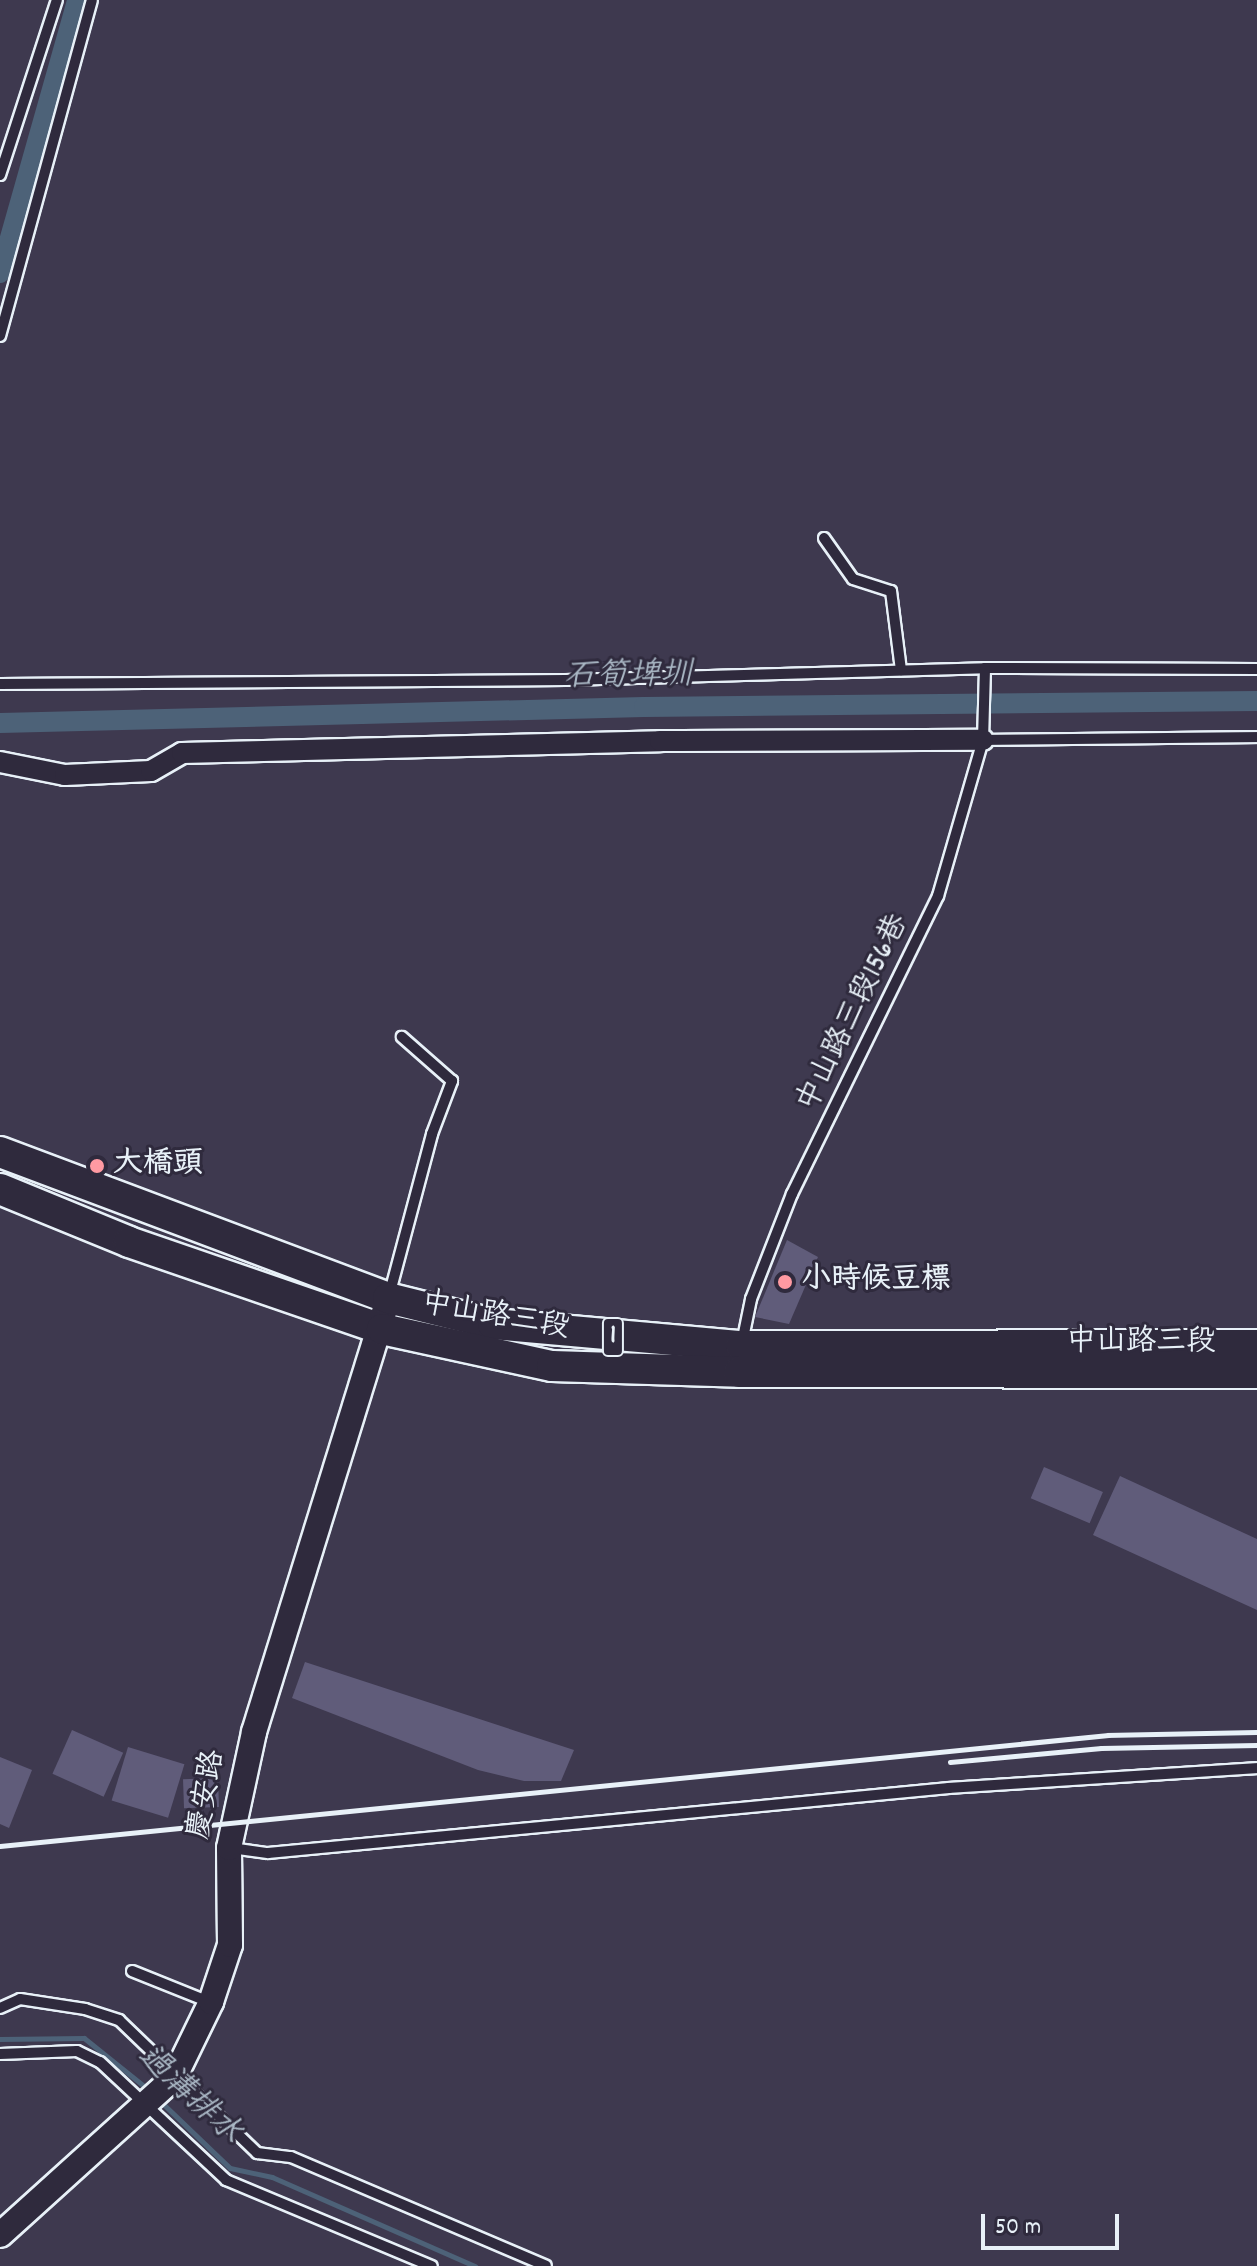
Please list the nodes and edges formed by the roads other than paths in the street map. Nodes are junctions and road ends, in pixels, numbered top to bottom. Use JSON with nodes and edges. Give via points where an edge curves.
{"nodes":[{"id":1,"x":57,"y":0,"type":"edge"},
{"id":2,"x":92,"y":0,"type":"edge"},
{"id":3,"x":0,"y":175,"type":"edge"},
{"id":4,"x":0,"y":336,"type":"edge"},
{"id":5,"x":824,"y":538,"type":"dead end"},
{"id":6,"x":985,"y":668,"type":"junction"},
{"id":7,"x":1257,"y":669,"type":"edge"},
{"id":8,"x":901,"y":670,"type":"junction"},
{"id":9,"x":0,"y":684,"type":"edge"},
{"id":10,"x":1257,"y":737,"type":"edge"},
{"id":11,"x":983,"y":740,"type":"junction"},
{"id":12,"x":0,"y":762,"type":"edge"},
{"id":13,"x":402,"y":1037,"type":"dead end"},
{"id":14,"x":0,"y":1152,"type":"edge"},
{"id":15,"x":0,"y":1189,"type":"edge"},
{"id":16,"x":388,"y":1298,"type":"junction"},
{"id":17,"x":382,"y":1329,"type":"junction"},
{"id":18,"x":1257,"y":1345,"type":"edge"},
{"id":19,"x":740,"y":1359,"type":"junction"},
{"id":20,"x":1257,"y":1373,"type":"edge"},
{"id":21,"x":1257,"y":1768,"type":"edge"},
{"id":22,"x":229,"y":1848,"type":"junction"},
{"id":23,"x":132,"y":1971,"type":"dead end"},
{"id":24,"x":211,"y":2002,"type":"junction"},
{"id":25,"x":0,"y":2008,"type":"edge"},
{"id":26,"x":0,"y":2054,"type":"edge"},
{"id":27,"x":174,"y":2078,"type":"junction"},
{"id":28,"x":148,"y":2106,"type":"junction"},
{"id":29,"x":0,"y":2235,"type":"edge"},
{"id":30,"x":432,"y":2266,"type":"edge"},
{"id":31,"x":546,"y":2266,"type":"edge"}],
"edges":[{"from":1,"to":3,"type":"lane"},
{"from":2,"to":4,"type":"lane"},
{"from":5,"to":8,"type":"lane","via":[[853,579],[891,591]]},
{"from":6,"to":7,"type":"lane"},
{"from":6,"to":8,"type":"lane"},
{"from":6,"to":11,"type":"lane","name":"中山路三段156巷"},
{"from":8,"to":9,"type":"lane","via":[[566,680]]},
{"from":10,"to":11,"type":"lane"},
{"from":11,"to":12,"type":"street","via":[[660,741],[182,753],[151,771],[65,775]]},
{"from":11,"to":19,"type":"lane","name":"中山路三段156巷","via":[[938,896],[792,1194],[751,1299]]},
{"from":13,"to":16,"type":"lane","via":[[452,1081],[432,1134]]},
{"from":14,"to":16,"type":"main road","name":"中山路三段","number":"1"},
{"from":15,"to":17,"type":"main road","name":"中山路三段","number":"1","via":[[129,1242]]},
{"from":16,"to":17,"type":"street","name":"慶安路"},
{"from":16,"to":19,"type":"main road","name":"中山路三段","number":"1","via":[[493,1324]]},
{"from":17,"to":19,"type":"main road","name":"中山路三段","number":"1","via":[[552,1366]]},
{"from":17,"to":22,"type":"street","name":"慶安路","via":[[254,1732]]},
{"from":18,"to":19,"type":"main road","name":"中山路三段","number":"1"},
{"from":19,"to":20,"type":"main road","name":"中山路三段","number":"1"},
{"from":21,"to":22,"type":"lane","via":[[949,1788],[268,1853]]},
{"from":22,"to":24,"type":"street","name":"慶安路","via":[[230,1945]]},
{"from":23,"to":24,"type":"lane"},
{"from":24,"to":27,"type":"street","name":"慶安路"},
{"from":25,"to":27,"type":"lane","via":[[20,1999],[119,2020]]},
{"from":26,"to":28,"type":"lane","via":[[77,2051],[100,2062]]},
{"from":27,"to":28,"type":"street","name":"慶安路"},
{"from":27,"to":31,"type":"lane","via":[[257,2153],[291,2157]]},
{"from":28,"to":29,"type":"street","name":"慶安路"},
{"from":28,"to":30,"type":"lane","via":[[226,2180]]}]}
